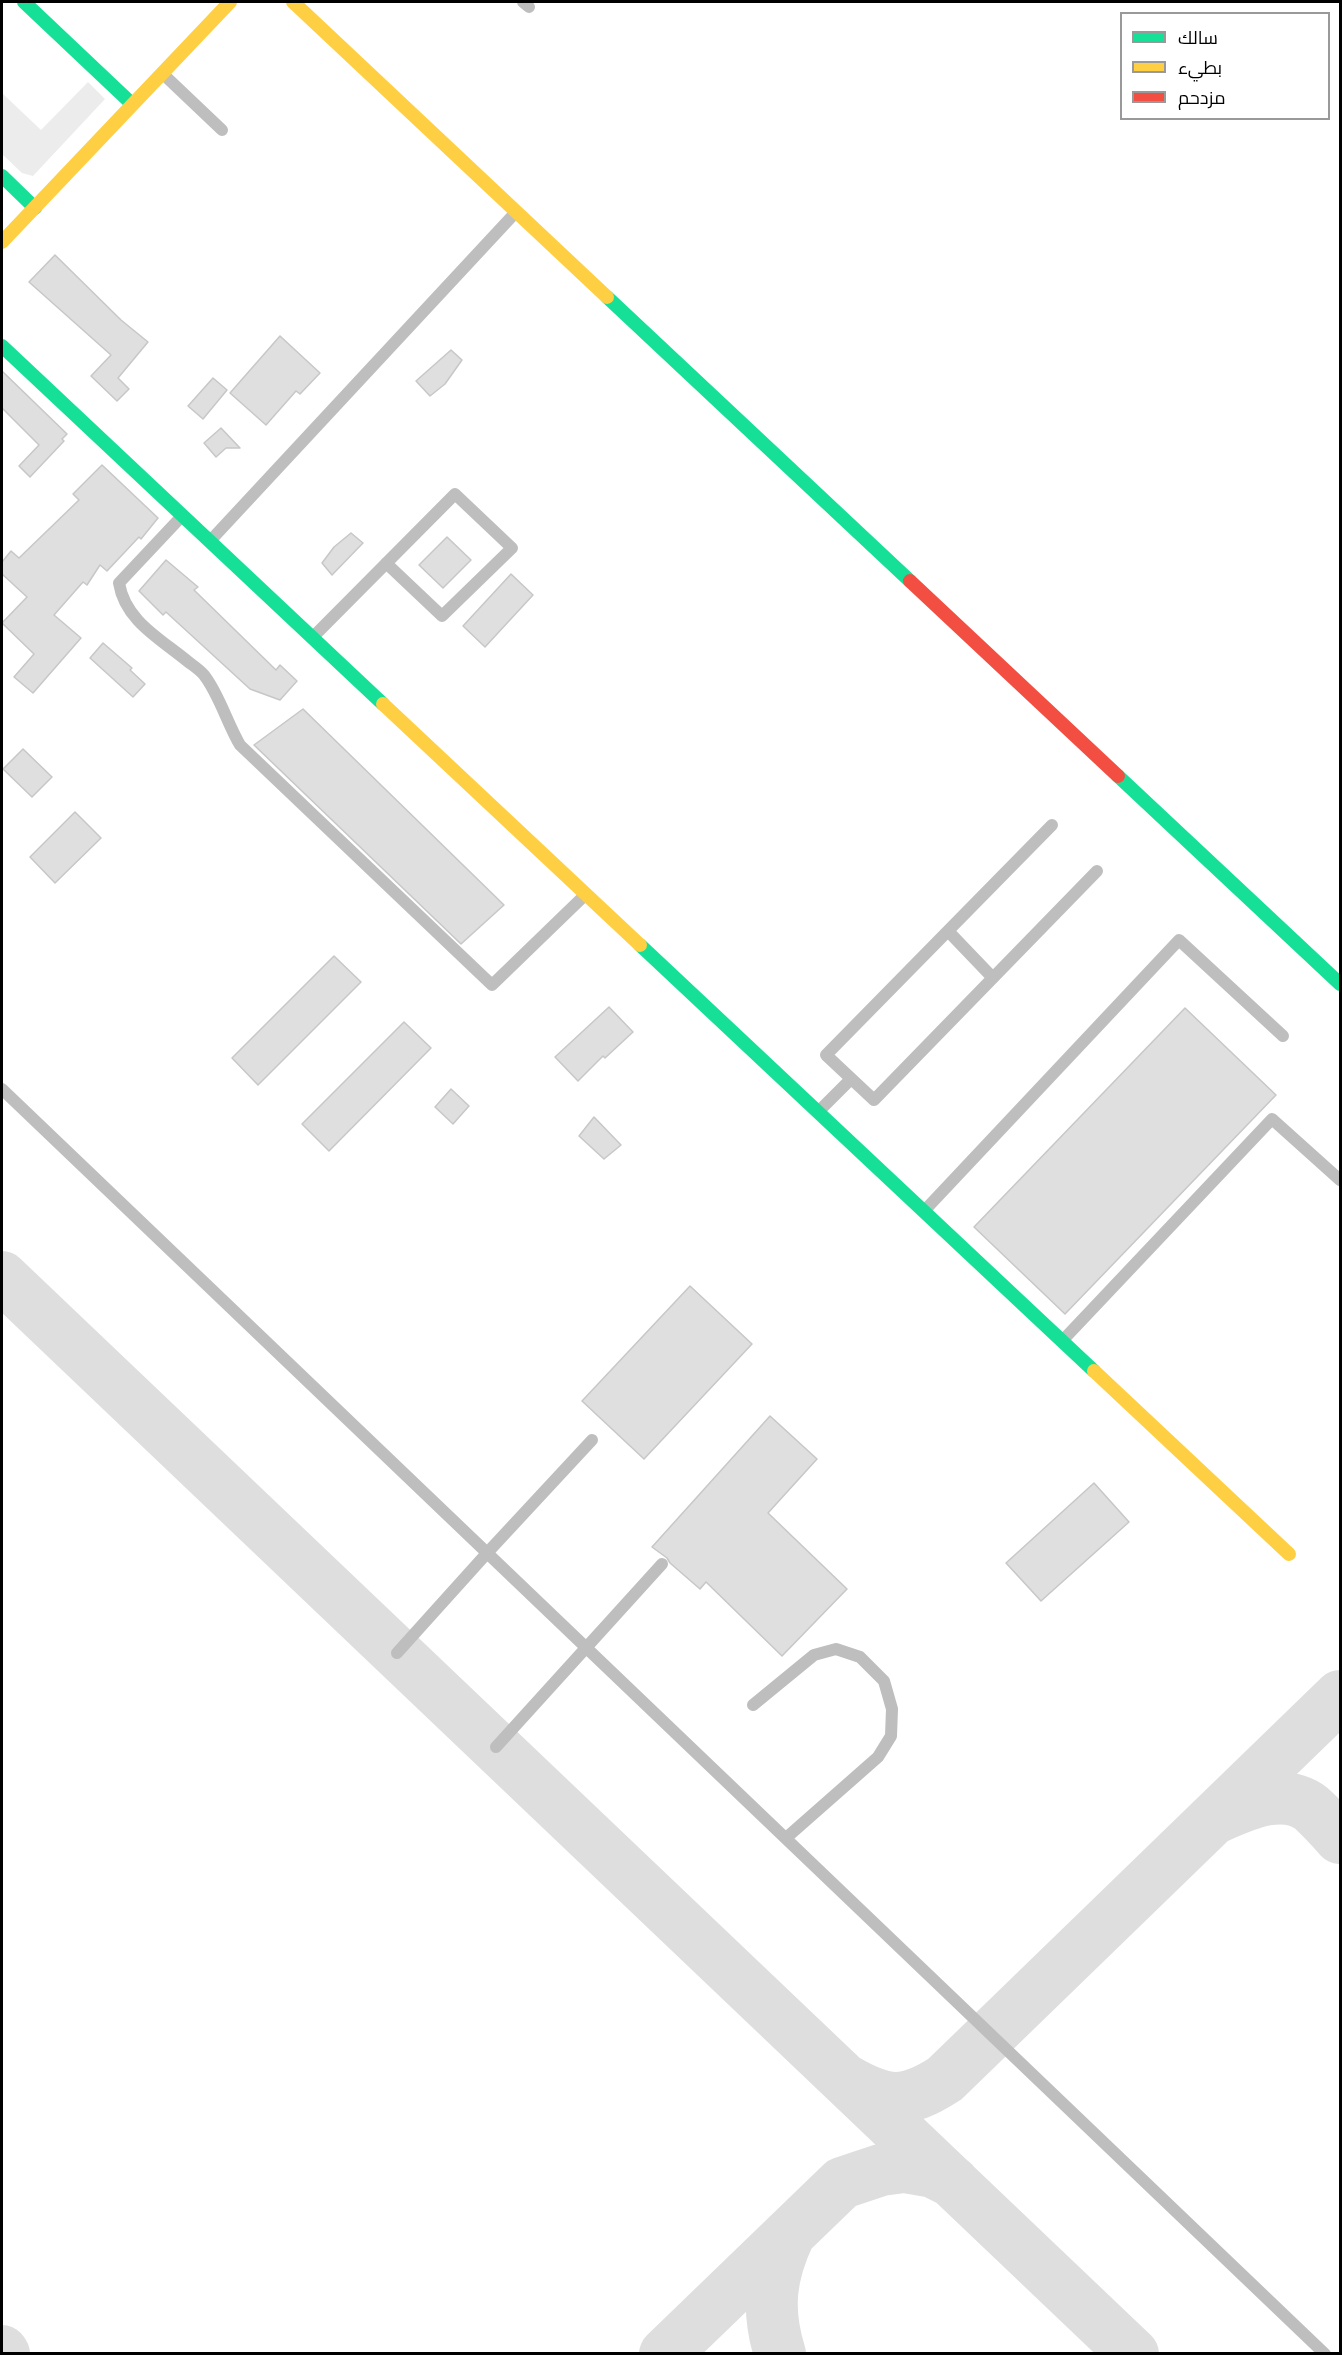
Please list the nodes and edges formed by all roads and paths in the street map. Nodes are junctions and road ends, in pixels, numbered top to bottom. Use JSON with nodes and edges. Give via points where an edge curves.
{"nodes":[{"id":1,"x":24,"y":2,"type":"edge"},
{"id":2,"x":230,"y":2,"type":"edge"},
{"id":3,"x":293,"y":2,"type":"edge"},
{"id":4,"x":162,"y":73,"type":"junction"},
{"id":5,"x":132,"y":104,"type":"junction"},
{"id":6,"x":222,"y":130,"type":"dead end"},
{"id":7,"x":2,"y":176,"type":"edge"},
{"id":8,"x":35,"y":208,"type":"junction"},
{"id":9,"x":516,"y":211,"type":"junction"},
{"id":10,"x":2,"y":242,"type":"edge"},
{"id":11,"x":2,"y":346,"type":"edge"},
{"id":12,"x":182,"y":516,"type":"junction"},
{"id":13,"x":210,"y":541,"type":"junction"},
{"id":14,"x":386,"y":563,"type":"junction"},
{"id":15,"x":312,"y":638,"type":"junction"},
{"id":16,"x":1052,"y":825,"type":"dead end"},
{"id":17,"x":1096,"y":871,"type":"dead end"},
{"id":18,"x":586,"y":895,"type":"junction"},
{"id":19,"x":948,"y":931,"type":"junction"},
{"id":20,"x":993,"y":978,"type":"junction"},
{"id":21,"x":1341,"y":984,"type":"edge"},
{"id":22,"x":1282,"y":1036,"type":"dead end"},
{"id":23,"x":851,"y":1079,"type":"junction"},
{"id":24,"x":2,"y":1089,"type":"edge"},
{"id":25,"x":818,"y":1112,"type":"junction"},
{"id":26,"x":1341,"y":1180,"type":"edge"},
{"id":27,"x":923,"y":1211,"type":"junction"},
{"id":28,"x":1062,"y":1341,"type":"junction"},
{"id":29,"x":592,"y":1440,"type":"dead end"},
{"id":30,"x":488,"y":1552,"type":"junction"},
{"id":31,"x":1289,"y":1554,"type":"dead end"},
{"id":32,"x":662,"y":1564,"type":"dead end"},
{"id":33,"x":587,"y":1647,"type":"junction"},
{"id":34,"x":397,"y":1653,"type":"dead end"},
{"id":35,"x":753,"y":1705,"type":"dead end"},
{"id":36,"x":496,"y":1747,"type":"dead end"},
{"id":37,"x":786,"y":1838,"type":"junction"},
{"id":38,"x":1325,"y":2354,"type":"edge"}],
"edges":[{"from":1,"to":5,"type":"street"},
{"from":2,"to":4,"type":"street"},
{"from":3,"to":9,"type":"street"},
{"from":4,"to":5,"type":"street"},
{"from":4,"to":6,"type":"lane"},
{"from":5,"to":8,"type":"street"},
{"from":7,"to":8,"type":"street"},
{"from":8,"to":10,"type":"street"},
{"from":9,"to":13,"type":"lane"},
{"from":9,"to":21,"type":"street"},
{"from":11,"to":12,"type":"street"},
{"from":12,"to":13,"type":"street"},
{"from":12,"to":18,"type":"lane","via":[[119,583],[121,599],[133,617],[203,673],[240,745],[492,985]]},
{"from":13,"to":15,"type":"street"},
{"from":14,"to":14,"type":"lane","via":[[455,494],[512,548],[442,616]]},
{"from":14,"to":15,"type":"lane"},
{"from":15,"to":18,"type":"street"},
{"from":16,"to":19,"type":"lane"},
{"from":17,"to":20,"type":"lane"},
{"from":18,"to":25,"type":"street"},
{"from":19,"to":20,"type":"lane"},
{"from":19,"to":23,"type":"lane","via":[[825,1054]]},
{"from":20,"to":23,"type":"lane","via":[[874,1100]]},
{"from":22,"to":27,"type":"lane","via":[[1179,940]]},
{"from":23,"to":25,"type":"lane"},
{"from":24,"to":30,"type":"lane"},
{"from":25,"to":27,"type":"street"},
{"from":26,"to":28,"type":"lane","via":[[1272,1119]]},
{"from":27,"to":28,"type":"street"},
{"from":28,"to":31,"type":"street"},
{"from":29,"to":30,"type":"lane"},
{"from":30,"to":33,"type":"lane"},
{"from":30,"to":34,"type":"lane"},
{"from":32,"to":33,"type":"lane"},
{"from":33,"to":36,"type":"lane"},
{"from":33,"to":37,"type":"lane"},
{"from":35,"to":37,"type":"lane","via":[[814,1655],[836,1649],[860,1658],[884,1682],[892,1709],[891,1736],[878,1756]]},
{"from":37,"to":38,"type":"lane"}]}
